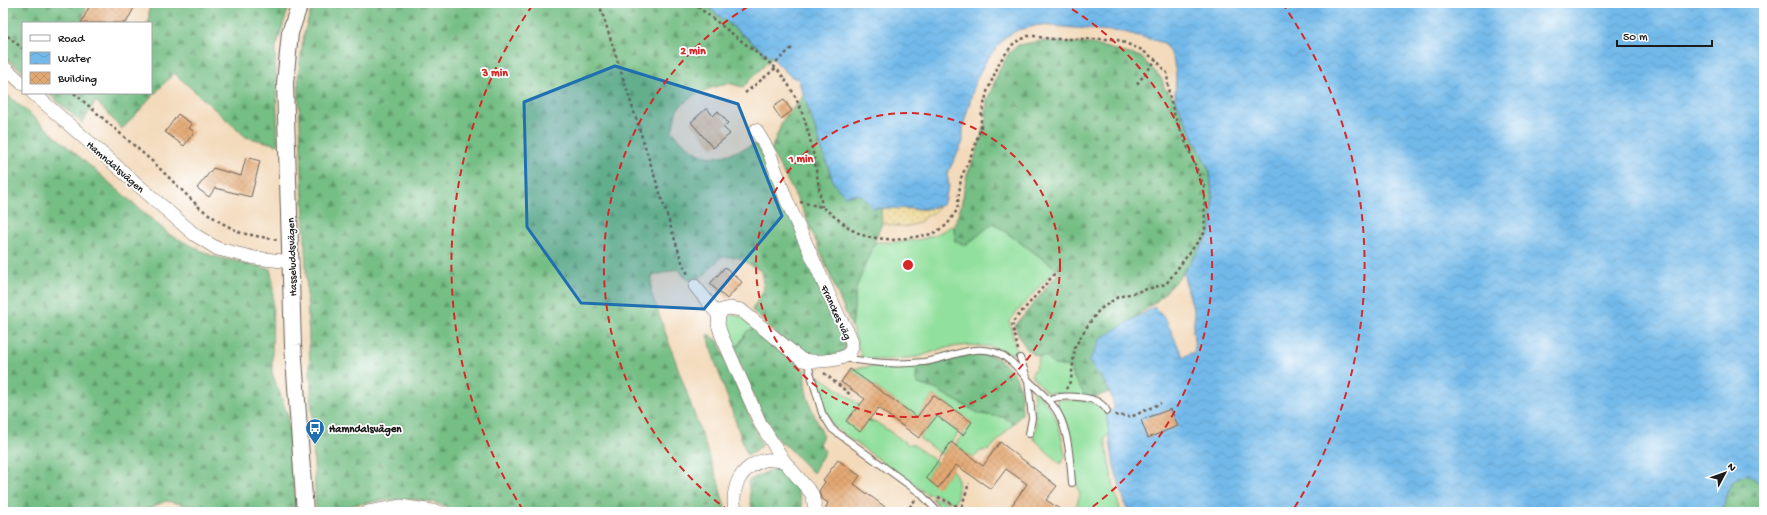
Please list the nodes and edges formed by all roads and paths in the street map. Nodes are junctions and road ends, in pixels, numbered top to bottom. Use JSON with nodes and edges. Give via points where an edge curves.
{"nodes":[{"id":1,"x":300,"y":3,"type":"edge"},
{"id":2,"x":599,"y":3,"type":"edge"},
{"id":3,"x":693,"y":3,"type":"edge"},
{"id":4,"x":3,"y":32,"type":"edge"},
{"id":5,"x":792,"y":48,"type":"dead end"},
{"id":6,"x":22,"y":49,"type":"edge"},
{"id":7,"x":1156,"y":60,"type":"junction"},
{"id":8,"x":776,"y":62,"type":"dead end"},
{"id":9,"x":3,"y":66,"type":"edge"},
{"id":10,"x":776,"y":68,"type":"junction"},
{"id":11,"x":22,"y":83,"type":"edge"},
{"id":12,"x":1137,"y":84,"type":"dead end"},
{"id":13,"x":745,"y":93,"type":"dead end"},
{"id":14,"x":34,"y":94,"type":"edge"},
{"id":15,"x":75,"y":94,"type":"edge"},
{"id":16,"x":756,"y":130,"type":"dead end"},
{"id":17,"x":786,"y":198,"type":"junction"},
{"id":18,"x":822,"y":207,"type":"junction"},
{"id":19,"x":277,"y":240,"type":"dead end"},
{"id":20,"x":292,"y":262,"type":"junction"},
{"id":21,"x":1057,"y":271,"type":"dead end"},
{"id":22,"x":695,"y":286,"type":"joint"},
{"id":23,"x":719,"y":316,"type":"junction"},
{"id":24,"x":844,"y":358,"type":"junction"},
{"id":25,"x":1020,"y":358,"type":"joint"},
{"id":26,"x":807,"y":361,"type":"junction"},
{"id":27,"x":1028,"y":380,"type":"junction"},
{"id":28,"x":852,"y":396,"type":"dead end"},
{"id":29,"x":1062,"y":397,"type":"junction"},
{"id":30,"x":1048,"y":400,"type":"junction"},
{"id":31,"x":1161,"y":403,"type":"dead end"},
{"id":32,"x":1108,"y":412,"type":"joint"},
{"id":33,"x":1029,"y":434,"type":"dead end"},
{"id":34,"x":784,"y":461,"type":"junction"},
{"id":35,"x":969,"y":482,"type":"dead end"},
{"id":36,"x":1072,"y":483,"type":"dead end"},
{"id":37,"x":920,"y":493,"type":"junction"},
{"id":38,"x":926,"y":498,"type":"junction"},
{"id":39,"x":961,"y":508,"type":"junction"},
{"id":40,"x":305,"y":512,"type":"edge"},
{"id":41,"x":368,"y":512,"type":"edge"},
{"id":42,"x":439,"y":512,"type":"edge"},
{"id":43,"x":735,"y":512,"type":"edge"},
{"id":44,"x":816,"y":512,"type":"edge"},
{"id":45,"x":906,"y":512,"type":"edge"},
{"id":46,"x":938,"y":512,"type":"edge"},
{"id":47,"x":960,"y":512,"type":"edge"},
{"id":48,"x":969,"y":512,"type":"edge"}],
"edges":[{"from":1,"to":20,"type":"street","name":"Hasseluddsvägen","via":[[290,33],[285,83]]},
{"from":2,"to":22,"type":"path","via":[[684,265]]},
{"from":3,"to":10,"type":"path"},
{"from":4,"to":6,"type":"path"},
{"from":5,"to":8,"type":"path"},
{"from":7,"to":12,"type":"path"},
{"from":7,"to":18,"type":"path","via":[[1140,49],[1115,39],[1050,39],[1034,36],[1022,38],[1008,49],[993,73],[981,117],[981,127],[961,178],[957,210],[947,225],[932,234],[913,239],[881,240],[852,230]]},
{"from":7,"to":29,"type":"path","via":[[1167,73],[1175,117],[1204,186],[1205,232],[1166,284],[1118,297],[1099,310],[1075,347],[1071,380]]},
{"from":9,"to":11,"type":"street"},
{"from":10,"to":13,"type":"path"},
{"from":10,"to":18,"type":"path","via":[[786,80],[803,115],[811,140]]},
{"from":14,"to":20,"type":"street","name":"Hamndalsvägen","via":[[194,235],[218,249],[256,258]]},
{"from":15,"to":19,"type":"path","via":[[153,162],[200,208],[241,233]]},
{"from":16,"to":17,"type":"street","name":"Franckes väg","via":[[774,162]]},
{"from":17,"to":18,"type":"path"},
{"from":17,"to":24,"type":"street","name":"Franckes väg","via":[[850,336],[852,346],[850,353]]},
{"from":20,"to":40,"type":"street","name":"Hasseluddsvägen","via":[[293,345]]},
{"from":21,"to":25,"type":"path","via":[[1012,324]]},
{"from":22,"to":23,"type":"street"},
{"from":23,"to":26,"type":"street","via":[[722,310],[729,308],[741,310],[784,347]]},
{"from":23,"to":34,"type":"street","via":[[721,334],[760,423]]},
{"from":24,"to":26,"type":"street","name":"Franckes väg"},
{"from":24,"to":27,"type":"lane","via":[[863,362],[904,363],[925,361],[975,349],[991,351],[1009,359]]},
{"from":25,"to":27,"type":"lane"},
{"from":26,"to":28,"type":"path"},
{"from":26,"to":37,"type":"lane","via":[[822,413],[832,428]]},
{"from":27,"to":30,"type":"lane"},
{"from":27,"to":33,"type":"lane","via":[[1032,418]]},
{"from":29,"to":30,"type":"lane"},
{"from":29,"to":32,"type":"lane","via":[[1093,400],[1102,404]]},
{"from":30,"to":36,"type":"lane","via":[[1064,427]]},
{"from":31,"to":32,"type":"path","via":[[1131,417],[1112,415]]},
{"from":34,"to":43,"type":"street","via":[[766,460],[751,466],[738,478],[733,498]]},
{"from":34,"to":44,"type":"street","via":[[812,494]]},
{"from":35,"to":39,"type":"path"},
{"from":37,"to":38,"type":"lane"},
{"from":37,"to":45,"type":"path"},
{"from":38,"to":39,"type":"path","via":[[934,496]]},
{"from":38,"to":46,"type":"lane"},
{"from":39,"to":47,"type":"path"},
{"from":39,"to":48,"type":"path"},
{"from":41,"to":42,"type":"street","via":[[401,506]]}]}
